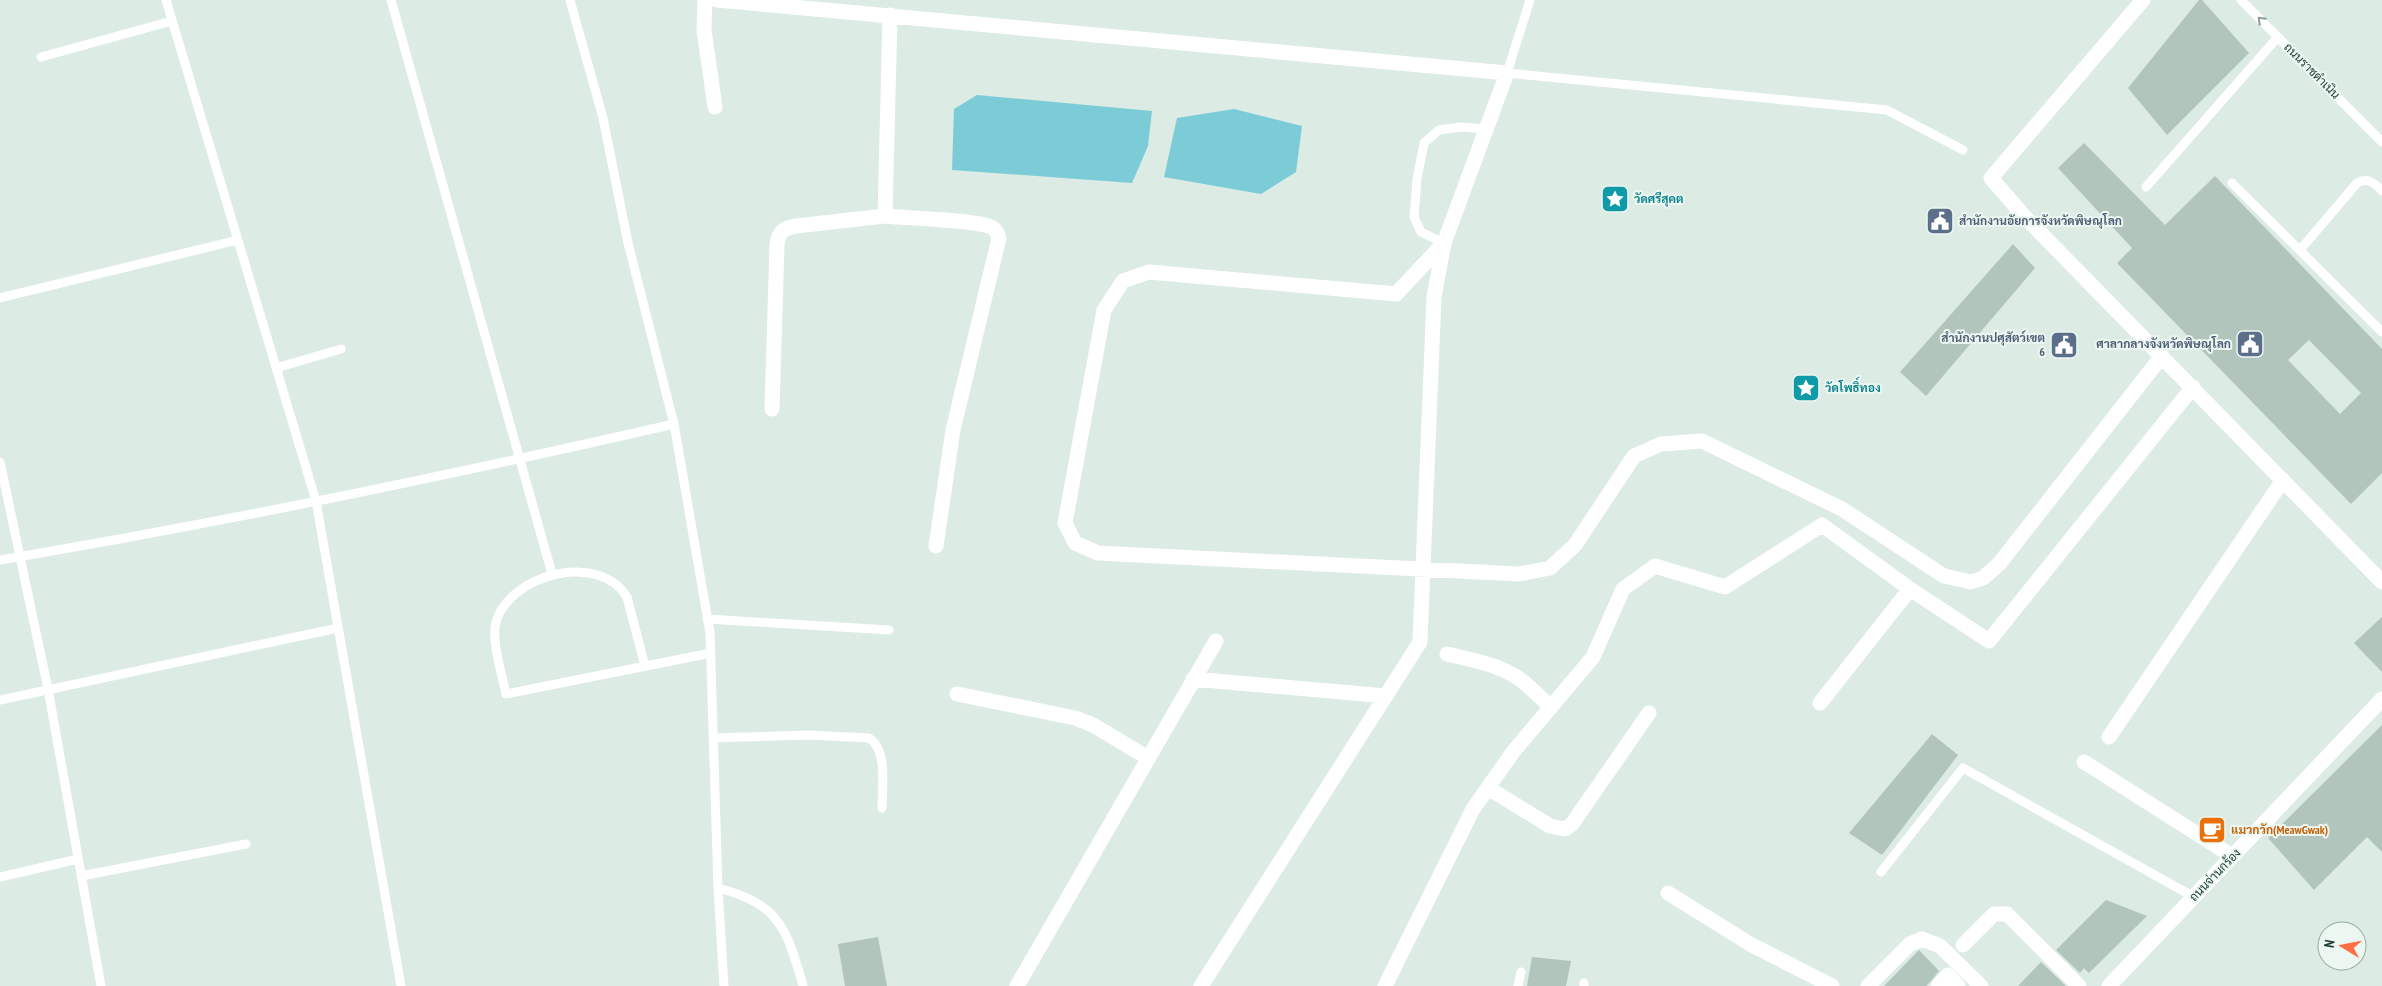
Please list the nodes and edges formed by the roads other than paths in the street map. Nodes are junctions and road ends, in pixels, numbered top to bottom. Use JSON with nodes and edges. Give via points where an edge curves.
{"nodes":[{"id":1,"x":166,"y":0,"type":"edge"},
{"id":2,"x":391,"y":0,"type":"edge"},
{"id":3,"x":570,"y":0,"type":"edge"},
{"id":4,"x":705,"y":0,"type":"edge"},
{"id":5,"x":716,"y":0,"type":"edge"},
{"id":6,"x":1530,"y":0,"type":"edge"},
{"id":7,"x":2143,"y":0,"type":"edge"},
{"id":8,"x":2241,"y":0,"type":"edge"},
{"id":9,"x":890,"y":15,"type":"junction"},
{"id":10,"x":172,"y":21,"type":"junction"},
{"id":11,"x":2278,"y":36,"type":"junction"},
{"id":12,"x":40,"y":57,"type":"dead end"},
{"id":13,"x":1507,"y":73,"type":"junction"},
{"id":14,"x":715,"y":107,"type":"dead end"},
{"id":15,"x":1487,"y":129,"type":"junction"},
{"id":16,"x":2382,"y":142,"type":"edge"},
{"id":17,"x":1963,"y":150,"type":"dead end"},
{"id":18,"x":2232,"y":183,"type":"dead end"},
{"id":19,"x":2146,"y":187,"type":"dead end"},
{"id":20,"x":2382,"y":191,"type":"edge"},
{"id":21,"x":885,"y":216,"type":"junction"},
{"id":22,"x":238,"y":240,"type":"junction"},
{"id":23,"x":1444,"y":242,"type":"junction"},
{"id":24,"x":2300,"y":250,"type":"junction"},
{"id":25,"x":0,"y":298,"type":"edge"},
{"id":26,"x":2382,"y":332,"type":"edge"},
{"id":27,"x":341,"y":349,"type":"dead end"},
{"id":28,"x":2162,"y":356,"type":"junction"},
{"id":29,"x":276,"y":368,"type":"junction"},
{"id":30,"x":2193,"y":387,"type":"junction"},
{"id":31,"x":772,"y":409,"type":"dead end"},
{"id":32,"x":674,"y":424,"type":"junction"},
{"id":33,"x":519,"y":459,"type":"junction"},
{"id":34,"x":0,"y":462,"type":"edge"},
{"id":35,"x":2283,"y":480,"type":"junction"},
{"id":36,"x":316,"y":501,"type":"junction"},
{"id":37,"x":936,"y":546,"type":"dead end"},
{"id":38,"x":22,"y":556,"type":"junction"},
{"id":39,"x":0,"y":560,"type":"edge"},
{"id":40,"x":1422,"y":567,"type":"junction"},
{"id":41,"x":552,"y":574,"type":"junction"},
{"id":42,"x":2382,"y":582,"type":"edge"},
{"id":43,"x":1910,"y":589,"type":"junction"},
{"id":44,"x":707,"y":619,"type":"junction"},
{"id":45,"x":338,"y":628,"type":"junction"},
{"id":46,"x":890,"y":630,"type":"dead end"},
{"id":47,"x":1216,"y":641,"type":"dead end"},
{"id":48,"x":711,"y":653,"type":"junction"},
{"id":49,"x":1447,"y":654,"type":"dead end"},
{"id":50,"x":645,"y":666,"type":"junction"},
{"id":51,"x":1193,"y":679,"type":"junction"},
{"id":52,"x":48,"y":689,"type":"junction"},
{"id":53,"x":957,"y":694,"type":"dead end"},
{"id":54,"x":1386,"y":696,"type":"junction"},
{"id":55,"x":2382,"y":699,"type":"edge"},
{"id":56,"x":0,"y":700,"type":"edge"},
{"id":57,"x":1820,"y":703,"type":"dead end"},
{"id":58,"x":1550,"y":707,"type":"junction"},
{"id":59,"x":1649,"y":712,"type":"dead end"},
{"id":60,"x":2109,"y":737,"type":"dead end"},
{"id":61,"x":713,"y":738,"type":"junction"},
{"id":62,"x":1148,"y":758,"type":"junction"},
{"id":63,"x":2084,"y":762,"type":"dead end"},
{"id":64,"x":1488,"y":788,"type":"junction"},
{"id":65,"x":882,"y":808,"type":"dead end"},
{"id":66,"x":246,"y":844,"type":"dead end"},
{"id":67,"x":2232,"y":856,"type":"junction"},
{"id":68,"x":78,"y":859,"type":"junction"},
{"id":69,"x":1881,"y":872,"type":"dead end"},
{"id":70,"x":81,"y":876,"type":"junction"},
{"id":71,"x":0,"y":878,"type":"edge"},
{"id":72,"x":718,"y":888,"type":"junction"},
{"id":73,"x":1668,"y":893,"type":"dead end"},
{"id":74,"x":2194,"y":897,"type":"junction"},
{"id":75,"x":1963,"y":944,"type":"dead end"},
{"id":76,"x":1521,"y":972,"type":"dead end"},
{"id":77,"x":101,"y":986,"type":"edge"},
{"id":78,"x":401,"y":986,"type":"edge"},
{"id":79,"x":724,"y":986,"type":"edge"},
{"id":80,"x":802,"y":986,"type":"edge"},
{"id":81,"x":1016,"y":986,"type":"edge"},
{"id":82,"x":1201,"y":986,"type":"edge"},
{"id":83,"x":1385,"y":986,"type":"edge"},
{"id":84,"x":1518,"y":986,"type":"edge"},
{"id":85,"x":1832,"y":986,"type":"edge"},
{"id":86,"x":1868,"y":986,"type":"edge"},
{"id":87,"x":1938,"y":986,"type":"edge"},
{"id":88,"x":1958,"y":986,"type":"edge"},
{"id":89,"x":1981,"y":986,"type":"edge"},
{"id":90,"x":2079,"y":986,"type":"edge"},
{"id":91,"x":2109,"y":986,"type":"edge"}],
"edges":[{"from":1,"to":10,"type":"lane"},
{"from":2,"to":33,"type":"lane"},
{"from":3,"to":32,"type":"lane","via":[[603,118],[628,243]]},
{"from":4,"to":14,"type":"street","via":[[704,30]]},
{"from":5,"to":9,"type":"street"},
{"from":6,"to":13,"type":"lane"},
{"from":7,"to":28,"type":"street","via":[[1991,178],[2024,216]]},
{"from":11,"to":8,"type":"lane","name":"ถนนราชดำเนิน","one_way":true},
{"from":9,"to":13,"type":"street"},
{"from":9,"to":21,"type":"street"},
{"from":10,"to":12,"type":"lane"},
{"from":10,"to":22,"type":"lane"},
{"from":11,"to":16,"type":"lane","name":"ถนนราชดำเนิน"},
{"from":11,"to":19,"type":"lane"},
{"from":13,"to":15,"type":"street"},
{"from":13,"to":17,"type":"lane","via":[[1887,110]]},
{"from":15,"to":23,"type":"street"},
{"from":15,"to":23,"type":"lane","via":[[1461,127],[1439,130],[1424,144],[1414,218],[1421,232]]},
{"from":18,"to":24,"type":"lane"},
{"from":20,"to":24,"type":"lane","via":[[2374,182],[2357,183]]},
{"from":21,"to":31,"type":"street","via":[[796,226],[780,232]]},
{"from":21,"to":37,"type":"street","via":[[991,227],[999,238],[953,430]]},
{"from":22,"to":25,"type":"lane"},
{"from":22,"to":29,"type":"lane"},
{"from":23,"to":40,"type":"street","via":[[1434,297]]},
{"from":23,"to":40,"type":"street","via":[[1396,294],[1149,272],[1122,281],[1104,310],[1065,523],[1075,543],[1098,552]]},
{"from":24,"to":26,"type":"lane"},
{"from":27,"to":29,"type":"lane"},
{"from":28,"to":30,"type":"street"},
{"from":28,"to":40,"type":"street","via":[[2000,564],[1983,578],[1971,582],[1944,576],[1842,509],[1702,441],[1661,444],[1634,456],[1575,545],[1550,568],[1519,574]]},
{"from":29,"to":36,"type":"lane"},
{"from":30,"to":35,"type":"street"},
{"from":30,"to":43,"type":"street","via":[[1989,641]]},
{"from":32,"to":33,"type":"lane"},
{"from":32,"to":44,"type":"lane"},
{"from":33,"to":36,"type":"lane"},
{"from":33,"to":41,"type":"lane"},
{"from":34,"to":38,"type":"lane"},
{"from":35,"to":42,"type":"street"},
{"from":35,"to":60,"type":"street"},
{"from":36,"to":38,"type":"lane"},
{"from":36,"to":45,"type":"lane"},
{"from":38,"to":39,"type":"lane"},
{"from":38,"to":52,"type":"lane"},
{"from":40,"to":54,"type":"street","via":[[1420,642]]},
{"from":41,"to":50,"type":"lane","via":[[584,573],[612,580],[622,588],[631,605]]},
{"from":41,"to":50,"type":"lane","via":[[510,598],[496,623],[495,637],[506,694]]},
{"from":43,"to":57,"type":"street"},
{"from":43,"to":58,"type":"street","via":[[1822,525],[1725,587],[1655,566],[1623,589],[1593,657]]},
{"from":44,"to":46,"type":"lane"},
{"from":44,"to":48,"type":"lane"},
{"from":45,"to":52,"type":"lane"},
{"from":45,"to":78,"type":"lane"},
{"from":47,"to":51,"type":"street"},
{"from":48,"to":50,"type":"lane"},
{"from":48,"to":61,"type":"lane"},
{"from":49,"to":58,"type":"street","via":[[1506,671],[1519,678]]},
{"from":51,"to":54,"type":"street"},
{"from":51,"to":62,"type":"street"},
{"from":52,"to":56,"type":"lane"},
{"from":52,"to":68,"type":"lane"},
{"from":53,"to":62,"type":"street","via":[[1093,724]]},
{"from":54,"to":82,"type":"street"},
{"from":55,"to":67,"type":"street","name":"ถนนจ่านกร้อง"},
{"from":58,"to":64,"type":"street"},
{"from":59,"to":64,"type":"street","via":[[1572,824],[1565,829],[1550,826]]},
{"from":61,"to":65,"type":"lane","via":[[808,735],[869,738],[876,743],[881,757]]},
{"from":61,"to":72,"type":"lane"},
{"from":62,"to":81,"type":"street"},
{"from":63,"to":67,"type":"street"},
{"from":64,"to":83,"type":"street","via":[[1469,818]]},
{"from":66,"to":70,"type":"lane"},
{"from":67,"to":74,"type":"street","name":"ถนนจ่านกร้อง"},
{"from":68,"to":70,"type":"lane"},
{"from":68,"to":71,"type":"lane"},
{"from":69,"to":74,"type":"lane","via":[[1963,768]]},
{"from":70,"to":77,"type":"lane"},
{"from":72,"to":79,"type":"lane"},
{"from":72,"to":80,"type":"lane","via":[[743,894],[773,914],[788,937]]},
{"from":73,"to":85,"type":"street","via":[[1750,944]]},
{"from":74,"to":91,"type":"street","name":"ถนนจ่านกร้อง"},
{"from":75,"to":90,"type":"street","via":[[1994,914],[2007,914]]},
{"from":76,"to":84,"type":"lane"},
{"from":86,"to":89,"type":"street","via":[[1910,944],[1922,939],[1940,946]]},
{"from":87,"to":88,"type":"street","via":[[1948,976]]}]}
